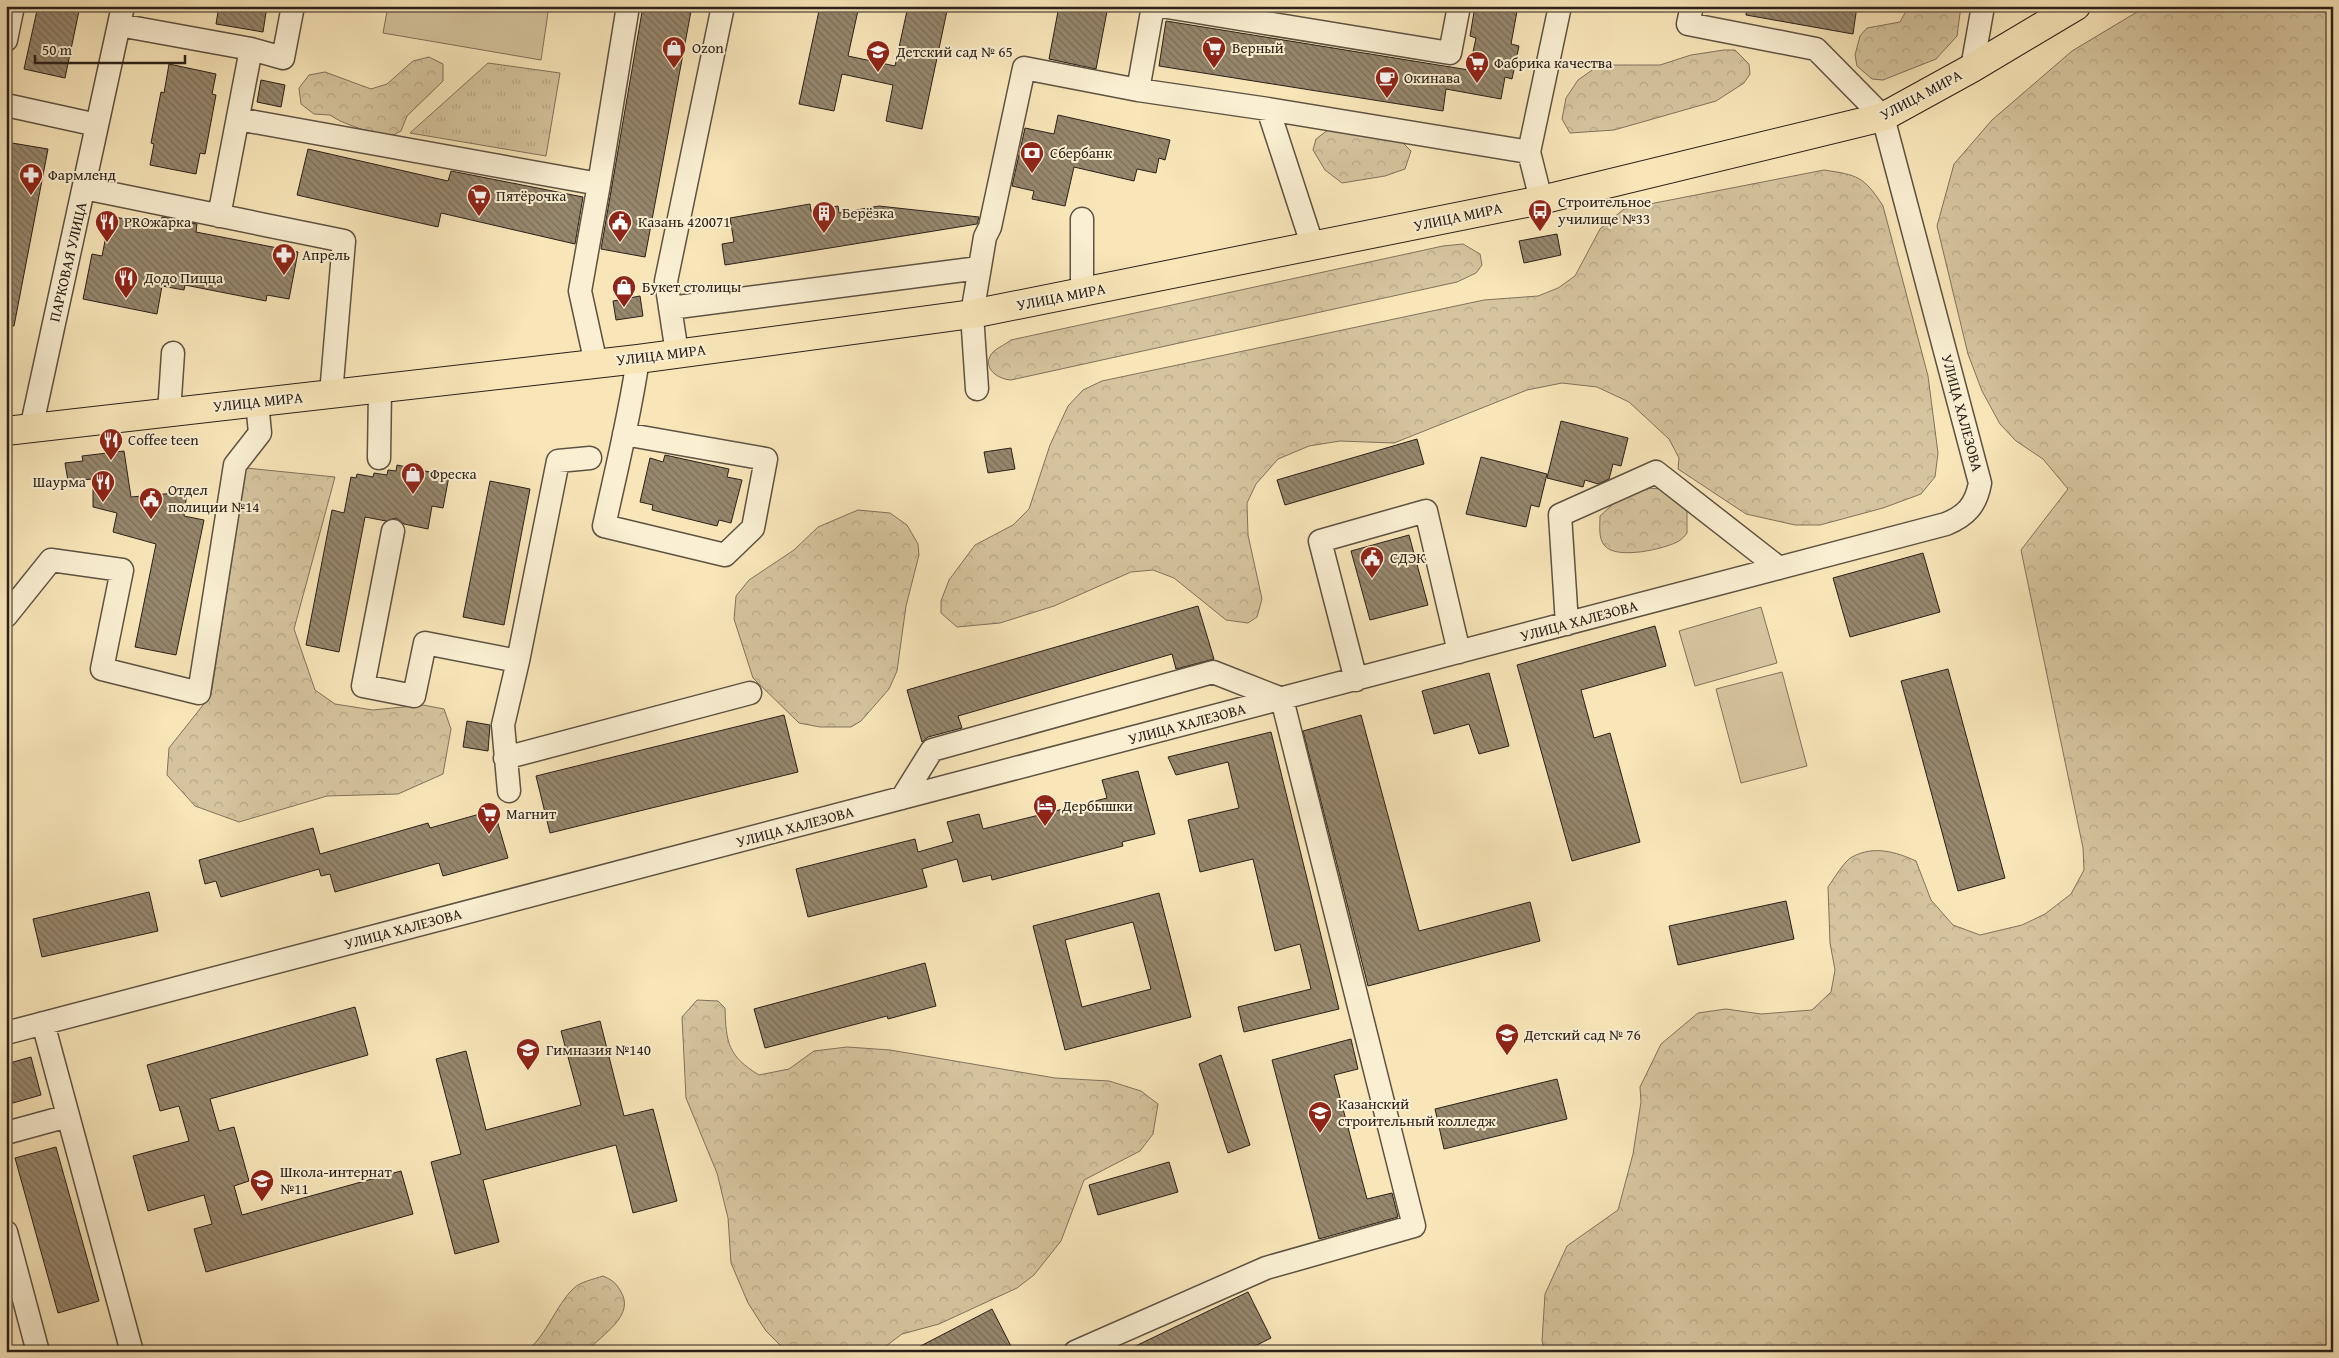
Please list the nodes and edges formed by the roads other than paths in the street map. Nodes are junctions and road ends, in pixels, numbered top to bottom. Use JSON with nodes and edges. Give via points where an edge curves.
{"nodes":[{"id":1,"x":13,"y":6,"type":"edge"},
{"id":2,"x":293,"y":6,"type":"edge"},
{"id":3,"x":628,"y":6,"type":"edge"},
{"id":4,"x":723,"y":6,"type":"edge"},
{"id":5,"x":1153,"y":6,"type":"edge"},
{"id":6,"x":1161,"y":6,"type":"edge"},
{"id":7,"x":1459,"y":6,"type":"edge"},
{"id":8,"x":1560,"y":6,"type":"edge"},
{"id":9,"x":1692,"y":6,"type":"edge"},
{"id":10,"x":1983,"y":6,"type":"edge"},
{"id":11,"x":2062,"y":10,"type":"edge"},
{"id":12,"x":121,"y":16,"type":"edge"},
{"id":13,"x":6,"y":40,"type":"edge"},
{"id":14,"x":251,"y":49,"type":"junction"},
{"id":15,"x":1972,"y":68,"type":"junction"},
{"id":16,"x":1138,"y":90,"type":"junction"},
{"id":17,"x":6,"y":105,"type":"edge"},
{"id":18,"x":1268,"y":109,"type":"junction"},
{"id":19,"x":1883,"y":118,"type":"junction"},
{"id":20,"x":238,"y":119,"type":"junction"},
{"id":21,"x":97,"y":125,"type":"junction"},
{"id":22,"x":1528,"y":152,"type":"junction"},
{"id":23,"x":599,"y":184,"type":"junction"},
{"id":24,"x":84,"y":188,"type":"junction"},
{"id":25,"x":1541,"y":200,"type":"junction"},
{"id":26,"x":219,"y":216,"type":"junction"},
{"id":27,"x":1082,"y":220,"type":"dead end"},
{"id":28,"x":1313,"y":247,"type":"junction"},
{"id":29,"x":980,"y":268,"type":"junction"},
{"id":30,"x":1082,"y":293,"type":"junction"},
{"id":31,"x":670,"y":308,"type":"junction"},
{"id":32,"x":972,"y":314,"type":"junction"},
{"id":33,"x":173,"y":353,"type":"dead end"},
{"id":34,"x":677,"y":353,"type":"junction"},
{"id":35,"x":638,"y":359,"type":"junction"},
{"id":36,"x":596,"y":364,"type":"junction"},
{"id":37,"x":380,"y":388,"type":"junction"},
{"id":38,"x":977,"y":388,"type":"dead end"},
{"id":39,"x":331,"y":394,"type":"junction"},
{"id":40,"x":257,"y":402,"type":"junction"},
{"id":41,"x":169,"y":413,"type":"junction"},
{"id":42,"x":19,"y":430,"type":"edge"},
{"id":43,"x":624,"y":434,"type":"junction"},
{"id":44,"x":379,"y":458,"type":"dead end"},
{"id":45,"x":590,"y":458,"type":"dead end"},
{"id":46,"x":393,"y":531,"type":"dead end"},
{"id":47,"x":1779,"y":568,"type":"junction"},
{"id":48,"x":6,"y":616,"type":"edge"},
{"id":49,"x":1568,"y":624,"type":"junction"},
{"id":50,"x":1460,"y":652,"type":"junction"},
{"id":51,"x":518,"y":661,"type":"junction"},
{"id":52,"x":1356,"y":680,"type":"junction"},
{"id":53,"x":750,"y":693,"type":"dead end"},
{"id":54,"x":1282,"y":699,"type":"junction"},
{"id":55,"x":505,"y":758,"type":"junction"},
{"id":56,"x":509,"y":791,"type":"dead end"},
{"id":57,"x":902,"y":798,"type":"junction"},
{"id":58,"x":43,"y":1023,"type":"junction"},
{"id":59,"x":6,"y":1033,"type":"edge"},
{"id":60,"x":68,"y":1116,"type":"junction"},
{"id":61,"x":6,"y":1133,"type":"edge"},
{"id":62,"x":6,"y":1232,"type":"edge"},
{"id":63,"x":38,"y":1352,"type":"edge"},
{"id":64,"x":132,"y":1352,"type":"edge"},
{"id":65,"x":1075,"y":1352,"type":"edge"}],
"edges":[{"from":1,"to":13,"type":"street"},
{"from":2,"to":14,"type":"street","via":[[283,58]]},
{"from":3,"to":23,"type":"street"},
{"from":4,"to":31,"type":"street","via":[[666,281]]},
{"from":5,"to":16,"type":"street"},
{"from":6,"to":7,"type":"street","via":[[1450,53]]},
{"from":8,"to":22,"type":"street"},
{"from":9,"to":19,"type":"street","via":[[1688,24],[1816,49]]},
{"from":10,"to":15,"type":"street"},
{"from":11,"to":15,"type":"main road","name":"УЛИЦА МИРА"},
{"from":12,"to":14,"type":"street"},
{"from":12,"to":21,"type":"street","name":"ПАРКОВАЯ УЛИЦА"},
{"from":14,"to":20,"type":"street"},
{"from":15,"to":19,"type":"main road","name":"УЛИЦА МИРА"},
{"from":16,"to":18,"type":"street"},
{"from":16,"to":29,"type":"street","via":[[1024,68],[994,176],[990,228],[984,237]]},
{"from":17,"to":21,"type":"street"},
{"from":18,"to":22,"type":"street"},
{"from":18,"to":28,"type":"street"},
{"from":19,"to":25,"type":"main road","name":"УЛИЦА МИРА"},
{"from":19,"to":47,"type":"street","name":"УЛИЦА ХАЛЕЗОВА","via":[[1980,482],[1978,493],[1966,513],[1946,524]]},
{"from":20,"to":23,"type":"street"},
{"from":20,"to":26,"type":"street"},
{"from":21,"to":24,"type":"street","name":"ПАРКОВАЯ УЛИЦА"},
{"from":22,"to":25,"type":"street"},
{"from":23,"to":36,"type":"street","via":[[580,291]]},
{"from":24,"to":26,"type":"street"},
{"from":24,"to":42,"type":"street","name":"ПАРКОВАЯ УЛИЦА"},
{"from":25,"to":28,"type":"main road","name":"УЛИЦА МИРА"},
{"from":26,"to":39,"type":"street","via":[[344,241]]},
{"from":27,"to":30,"type":"street"},
{"from":28,"to":30,"type":"main road","name":"УЛИЦА МИРА"},
{"from":29,"to":31,"type":"street"},
{"from":29,"to":32,"type":"street"},
{"from":30,"to":32,"type":"main road","name":"УЛИЦА МИРА"},
{"from":31,"to":34,"type":"street"},
{"from":32,"to":34,"type":"main road","name":"УЛИЦА МИРА"},
{"from":32,"to":38,"type":"street"},
{"from":33,"to":41,"type":"street"},
{"from":34,"to":35,"type":"main road","name":"УЛИЦА МИРА"},
{"from":35,"to":36,"type":"main road","name":"УЛИЦА МИРА"},
{"from":35,"to":43,"type":"street"},
{"from":36,"to":37,"type":"main road","name":"УЛИЦА МИРА"},
{"from":37,"to":39,"type":"main road","name":"УЛИЦА МИРА"},
{"from":37,"to":44,"type":"street"},
{"from":39,"to":40,"type":"main road","name":"УЛИЦА МИРА"},
{"from":40,"to":41,"type":"main road","name":"УЛИЦА МИРА"},
{"from":40,"to":48,"type":"street","via":[[260,433],[235,464],[199,693],[102,670],[122,570],[51,560]]},
{"from":41,"to":42,"type":"main road","name":"УЛИЦА МИРА"},
{"from":43,"to":43,"type":"street","via":[[766,460],[753,528],[726,555],[604,526]]},
{"from":45,"to":51,"type":"street","via":[[558,461]]},
{"from":46,"to":51,"type":"street","via":[[362,686],[414,696],[425,643]]},
{"from":47,"to":49,"type":"street","name":"УЛИЦА ХАЛЕЗОВА"},
{"from":47,"to":49,"type":"street","via":[[1656,472],[1560,514]]},
{"from":49,"to":50,"type":"street","name":"УЛИЦА ХАЛЕЗОВА"},
{"from":50,"to":52,"type":"street","name":"УЛИЦА ХАЛЕЗОВА"},
{"from":50,"to":52,"type":"street","via":[[1426,510],[1320,541]]},
{"from":51,"to":55,"type":"street","via":[[503,724]]},
{"from":52,"to":54,"type":"street","name":"УЛИЦА ХАЛЕЗОВА"},
{"from":53,"to":55,"type":"street"},
{"from":54,"to":57,"type":"street","name":"УЛИЦА ХАЛЕЗОВА"},
{"from":54,"to":57,"type":"street","via":[[1213,672],[932,750]]},
{"from":54,"to":65,"type":"street","via":[[1414,1226],[1266,1268]]},
{"from":55,"to":56,"type":"street"},
{"from":57,"to":58,"type":"street","name":"УЛИЦА ХАЛЕЗОВА"},
{"from":58,"to":59,"type":"street","name":"УЛИЦА ХАЛЕЗОВА"},
{"from":58,"to":60,"type":"street"},
{"from":60,"to":61,"type":"street"},
{"from":60,"to":64,"type":"street"},
{"from":62,"to":63,"type":"street"}]}
